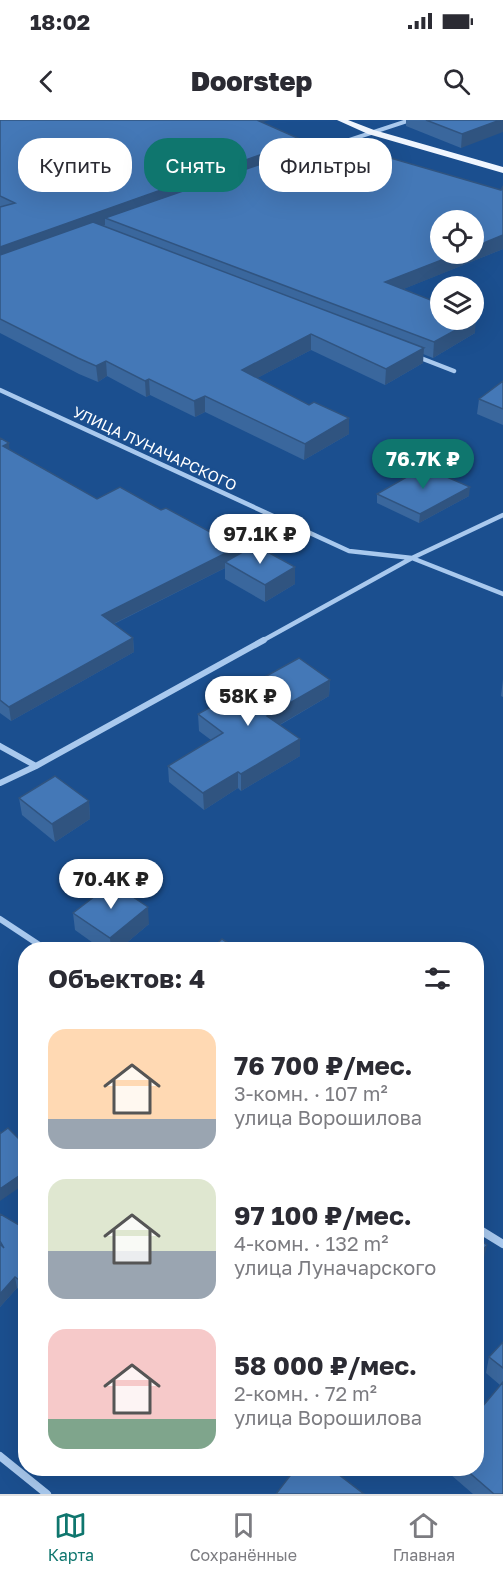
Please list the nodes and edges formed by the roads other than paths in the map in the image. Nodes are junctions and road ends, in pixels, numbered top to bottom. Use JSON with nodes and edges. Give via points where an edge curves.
{"nodes":[{"id":1,"x":341,"y":120,"type":"edge"},
{"id":2,"x":410,"y":120,"type":"edge"},
{"id":3,"x":371,"y":132,"type":"junction"},
{"id":4,"x":354,"y":138,"type":"edge"},
{"id":5,"x":503,"y":170,"type":"edge"},
{"id":6,"x":409,"y":354,"type":"edge"},
{"id":7,"x":454,"y":371,"type":"dead end"},
{"id":8,"x":0,"y":390,"type":"edge"},
{"id":9,"x":503,"y":515,"type":"edge"},
{"id":10,"x":412,"y":558,"type":"junction"},
{"id":11,"x":503,"y":594,"type":"edge"},
{"id":12,"x":0,"y":746,"type":"edge"},
{"id":13,"x":36,"y":766,"type":"junction"},
{"id":14,"x":0,"y":783,"type":"edge"},
{"id":15,"x":0,"y":919,"type":"edge"},
{"id":16,"x":35,"y":942,"type":"edge"},
{"id":17,"x":484,"y":1232,"type":"edge"},
{"id":18,"x":503,"y":1244,"type":"edge"},
{"id":19,"x":0,"y":1456,"type":"edge"},
{"id":20,"x":18,"y":1471,"type":"edge"},
{"id":21,"x":24,"y":1476,"type":"edge"},
{"id":22,"x":46,"y":1494,"type":"edge"}],
"edges":[{"from":1,"to":3,"type":"main road"},
{"from":2,"to":3,"type":"street"},
{"from":3,"to":4,"type":"street"},
{"from":3,"to":5,"type":"main road"},
{"from":6,"to":7,"type":"street"},
{"from":8,"to":10,"type":"street","name":"УЛИЦА ЛУНАЧАРСКОГО","via":[[349,551]]},
{"from":9,"to":10,"type":"street"},
{"from":10,"to":11,"type":"street","name":"УЛИЦА ЛУНАЧАРСКОГО"},
{"from":10,"to":13,"type":"street"},
{"from":12,"to":13,"type":"street"},
{"from":13,"to":14,"type":"street"},
{"from":15,"to":16,"type":"street"},
{"from":17,"to":18,"type":"street"},
{"from":19,"to":20,"type":"street"},
{"from":21,"to":22,"type":"street"}]}
